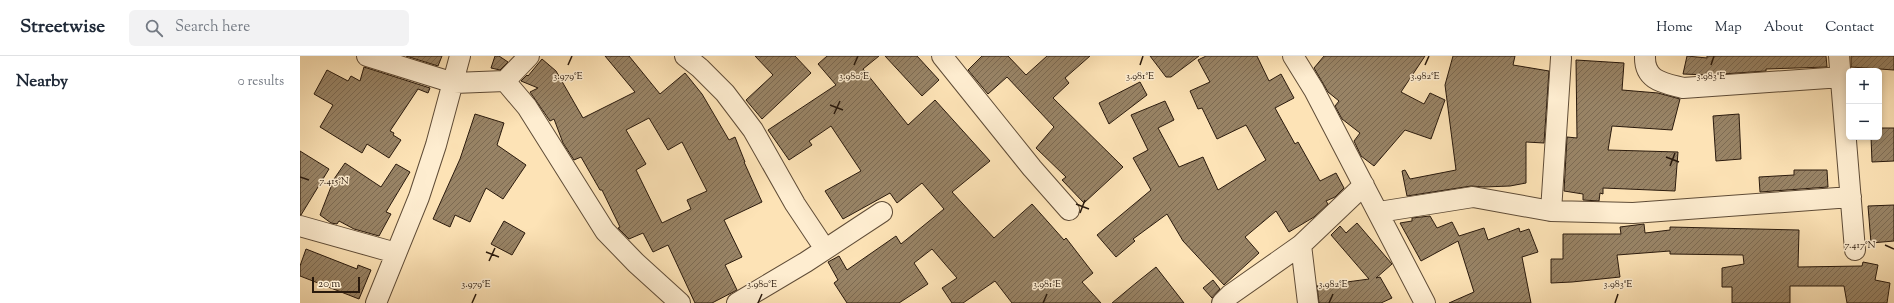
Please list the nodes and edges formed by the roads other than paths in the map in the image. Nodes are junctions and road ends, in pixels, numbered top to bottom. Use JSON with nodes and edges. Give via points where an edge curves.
{"nodes":[{"id":1,"x":367,"y":56,"type":"edge"},
{"id":2,"x":460,"y":56,"type":"edge"},
{"id":3,"x":529,"y":56,"type":"edge"},
{"id":4,"x":685,"y":56,"type":"edge"},
{"id":5,"x":942,"y":56,"type":"edge"},
{"id":6,"x":1645,"y":56,"type":"edge"},
{"id":7,"x":1839,"y":56,"type":"edge"},
{"id":8,"x":1296,"y":57,"type":"edge"},
{"id":9,"x":1561,"y":58,"type":"dead end"},
{"id":10,"x":1842,"y":77,"type":"junction"},
{"id":11,"x":505,"y":81,"type":"junction"},
{"id":12,"x":454,"y":83,"type":"junction"},
{"id":13,"x":1364,"y":185,"type":"junction"},
{"id":14,"x":1851,"y":197,"type":"junction"},
{"id":15,"x":1069,"y":210,"type":"dead end"},
{"id":16,"x":1551,"y":211,"type":"junction"},
{"id":17,"x":882,"y":212,"type":"dead end"},
{"id":18,"x":1378,"y":212,"type":"junction"},
{"id":19,"x":300,"y":226,"type":"edge"},
{"id":20,"x":1301,"y":245,"type":"junction"},
{"id":21,"x":825,"y":249,"type":"junction"},
{"id":22,"x":1855,"y":250,"type":"dead end"},
{"id":23,"x":396,"y":254,"type":"junction"},
{"id":24,"x":376,"y":303,"type":"edge"},
{"id":25,"x":680,"y":303,"type":"edge"},
{"id":26,"x":737,"y":303,"type":"edge"},
{"id":27,"x":1222,"y":303,"type":"edge"},
{"id":28,"x":1308,"y":303,"type":"edge"},
{"id":29,"x":1425,"y":303,"type":"edge"}],
"edges":[{"from":1,"to":12,"type":"street"},
{"from":2,"to":12,"type":"street"},
{"from":3,"to":11,"type":"street"},
{"from":4,"to":21,"type":"street","via":[[725,93],[753,130],[795,204]]},
{"from":5,"to":15,"type":"street"},
{"from":6,"to":10,"type":"street","via":[[1646,72],[1650,76],[1684,88]]},
{"from":7,"to":10,"type":"street"},
{"from":8,"to":13,"type":"street"},
{"from":9,"to":16,"type":"street"},
{"from":10,"to":14,"type":"street"},
{"from":11,"to":12,"type":"street"},
{"from":11,"to":25,"type":"street","via":[[527,107],[605,231]]},
{"from":12,"to":23,"type":"street","via":[[419,197]]},
{"from":13,"to":18,"type":"street"},
{"from":13,"to":20,"type":"street"},
{"from":14,"to":16,"type":"street","via":[[1633,213]]},
{"from":14,"to":22,"type":"street"},
{"from":16,"to":18,"type":"street","via":[[1473,197]]},
{"from":17,"to":21,"type":"street"},
{"from":18,"to":29,"type":"street"},
{"from":19,"to":23,"type":"street"},
{"from":20,"to":27,"type":"street"},
{"from":20,"to":28,"type":"street"},
{"from":21,"to":26,"type":"street"},
{"from":23,"to":24,"type":"street"}]}
